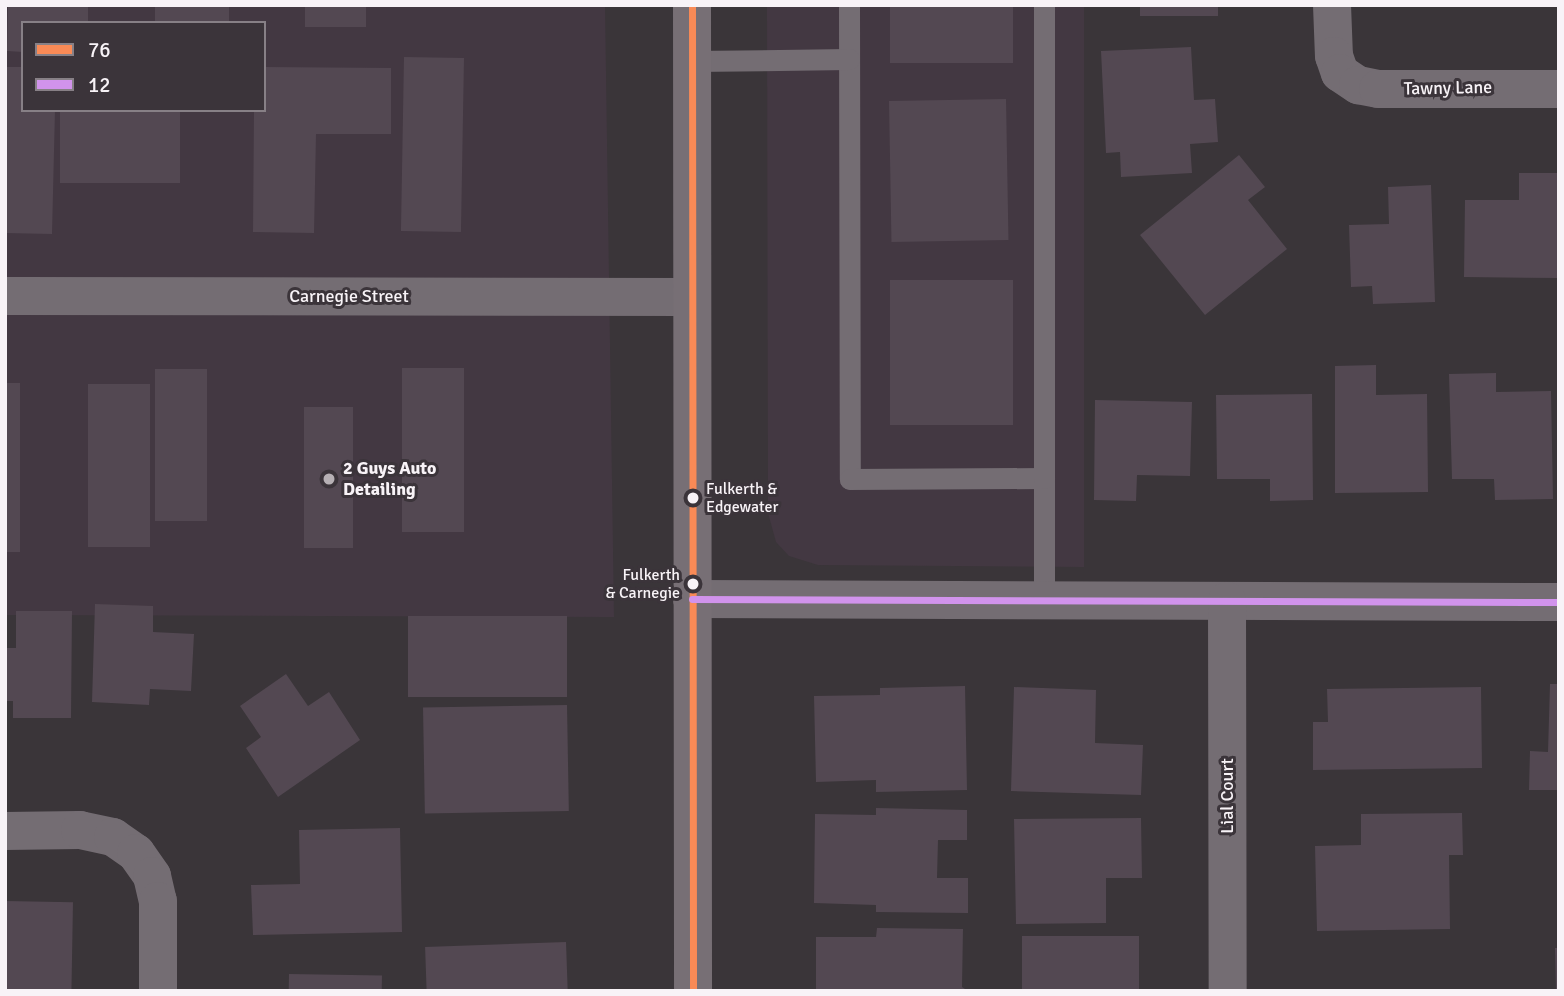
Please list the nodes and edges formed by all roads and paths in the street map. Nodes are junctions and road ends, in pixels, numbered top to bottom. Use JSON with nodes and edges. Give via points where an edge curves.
{"nodes":[{"id":1,"x":692,"y":5,"type":"edge"},
{"id":2,"x":849,"y":5,"type":"edge"},
{"id":3,"x":1044,"y":5,"type":"edge"},
{"id":4,"x":1332,"y":5,"type":"edge"},
{"id":5,"x":849,"y":59,"type":"junction"},
{"id":6,"x":692,"y":61,"type":"junction"},
{"id":7,"x":1559,"y":89,"type":"edge"},
{"id":8,"x":5,"y":296,"type":"edge"},
{"id":9,"x":692,"y":297,"type":"junction"},
{"id":10,"x":1044,"y":478,"type":"junction"},
{"id":11,"x":692,"y":599,"type":"junction"},
{"id":12,"x":1045,"y":600,"type":"junction"},
{"id":13,"x":1227,"y":601,"type":"junction"},
{"id":14,"x":1559,"y":602,"type":"edge"},
{"id":15,"x":5,"y":831,"type":"edge"},
{"id":16,"x":158,"y":991,"type":"edge"},
{"id":17,"x":693,"y":991,"type":"edge"},
{"id":18,"x":1228,"y":991,"type":"edge"}],
"edges":[{"from":1,"to":6,"type":"street"},
{"from":2,"to":5,"type":"lane"},
{"from":3,"to":10,"type":"lane"},
{"from":4,"to":7,"type":"street","name":"Tawny Lane","via":[[1334,56],[1340,73],[1358,85],[1378,89]]},
{"from":5,"to":6,"type":"lane"},
{"from":5,"to":10,"type":"lane","via":[[850,479]]},
{"from":6,"to":9,"type":"street"},
{"from":8,"to":9,"type":"street","name":"Carnegie Street"},
{"from":9,"to":11,"type":"street"},
{"from":10,"to":12,"type":"lane"},
{"from":11,"to":12,"type":"street"},
{"from":11,"to":17,"type":"street"},
{"from":12,"to":13,"type":"street"},
{"from":13,"to":14,"type":"street"},
{"from":13,"to":18,"type":"street","name":"Lial Court"},
{"from":15,"to":16,"type":"street","via":[[80,831],[113,837],[136,853],[152,876],[158,901]]}]}
